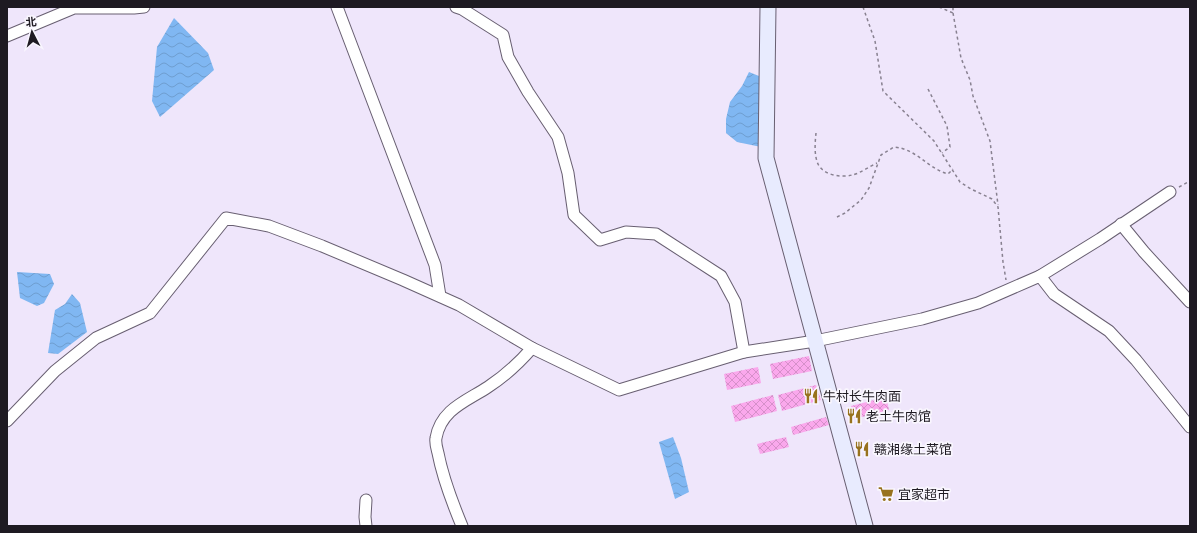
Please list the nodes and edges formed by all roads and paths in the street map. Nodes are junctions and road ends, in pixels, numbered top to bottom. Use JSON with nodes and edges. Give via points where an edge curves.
{"nodes":[{"id":1,"x":144,"y":7,"type":"edge"},
{"id":2,"x":337,"y":7,"type":"edge"},
{"id":3,"x":456,"y":7,"type":"edge"},
{"id":4,"x":768,"y":7,"type":"edge"},
{"id":5,"x":863,"y":7,"type":"edge"},
{"id":6,"x":939,"y":7,"type":"edge"},
{"id":7,"x":953,"y":7,"type":"edge"},
{"id":8,"x":953,"y":13,"type":"junction"},
{"id":9,"x":7,"y":36,"type":"edge"},
{"id":10,"x":928,"y":89,"type":"dead end"},
{"id":11,"x":816,"y":133,"type":"dead end"},
{"id":12,"x":942,"y":153,"type":"junction"},
{"id":13,"x":877,"y":163,"type":"junction"},
{"id":14,"x":953,"y":169,"type":"junction"},
{"id":15,"x":1190,"y":181,"type":"edge"},
{"id":16,"x":1170,"y":192,"type":"joint"},
{"id":17,"x":998,"y":207,"type":"junction"},
{"id":18,"x":837,"y":217,"type":"dead end"},
{"id":19,"x":1122,"y":224,"type":"junction"},
{"id":20,"x":1040,"y":276,"type":"junction"},
{"id":21,"x":1008,"y":290,"type":"junction"},
{"id":22,"x":440,"y":296,"type":"junction"},
{"id":23,"x":1190,"y":302,"type":"edge"},
{"id":24,"x":815,"y":341,"type":"junction"},
{"id":25,"x":532,"y":348,"type":"junction"},
{"id":26,"x":744,"y":352,"type":"junction"},
{"id":27,"x":7,"y":421,"type":"edge"},
{"id":28,"x":1190,"y":427,"type":"edge"},
{"id":29,"x":366,"y":500,"type":"dead end"},
{"id":30,"x":366,"y":526,"type":"edge"},
{"id":31,"x":462,"y":526,"type":"edge"},
{"id":32,"x":865,"y":526,"type":"edge"}],
"edges":[{"from":1,"to":9,"type":"street","via":[[74,8]]},
{"from":2,"to":22,"type":"street","via":[[434,265]]},
{"from":3,"to":26,"type":"street","via":[[503,35],[508,57],[558,138],[568,173],[574,215],[600,240],[626,232],[656,234],[721,276],[735,302]]},
{"from":4,"to":24,"type":"street","via":[[766,158]]},
{"from":5,"to":12,"type":"path","via":[[875,41],[883,91],[934,141]]},
{"from":6,"to":8,"type":"path"},
{"from":7,"to":8,"type":"path"},
{"from":8,"to":17,"type":"path","via":[[961,58],[990,140]]},
{"from":10,"to":12,"type":"path","via":[[948,126],[950,147]]},
{"from":11,"to":13,"type":"path","via":[[818,165],[829,174],[842,177],[854,175]]},
{"from":12,"to":14,"type":"path"},
{"from":13,"to":14,"type":"path","via":[[881,155],[894,147],[909,150],[940,172],[948,174]]},
{"from":13,"to":18,"type":"path","via":[[876,172],[861,200]]},
{"from":14,"to":17,"type":"path","via":[[960,182],[992,199]]},
{"from":15,"to":16,"type":"path"},
{"from":16,"to":19,"type":"street"},
{"from":17,"to":21,"type":"path"},
{"from":19,"to":20,"type":"street"},
{"from":19,"to":23,"type":"street"},
{"from":20,"to":21,"type":"street"},
{"from":20,"to":28,"type":"street","via":[[1054,294],[1109,332],[1136,360]]},
{"from":21,"to":24,"type":"street","via":[[978,303],[922,319]]},
{"from":22,"to":25,"type":"street","via":[[460,305]]},
{"from":22,"to":27,"type":"street","via":[[269,226],[226,218],[150,313],[96,338],[55,371]]},
{"from":24,"to":26,"type":"street"},
{"from":24,"to":32,"type":"street"},
{"from":25,"to":26,"type":"street","via":[[619,390]]},
{"from":25,"to":31,"type":"street","via":[[516,366],[443,418],[435,439],[441,468]]},
{"from":29,"to":30,"type":"street"}]}
